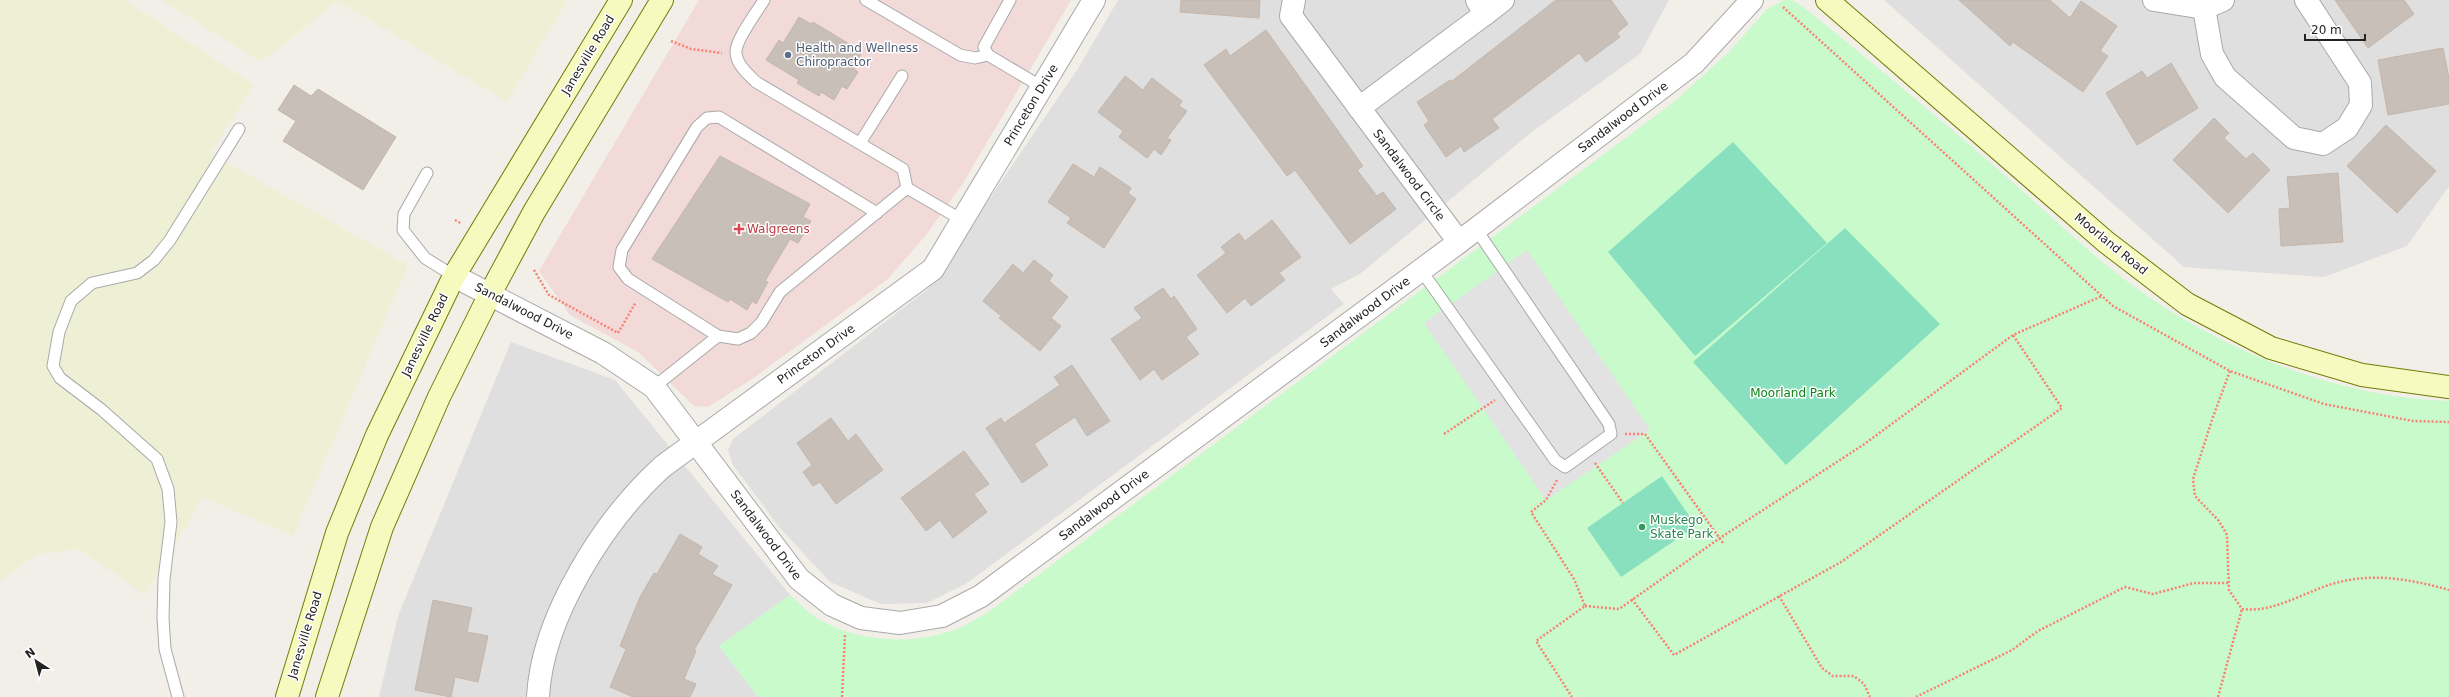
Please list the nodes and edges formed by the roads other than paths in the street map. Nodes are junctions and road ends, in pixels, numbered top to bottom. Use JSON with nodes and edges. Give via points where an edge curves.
{"nodes":[{"id":1,"x":621,"y":0,"type":"edge"},
{"id":2,"x":662,"y":0,"type":"edge"},
{"id":3,"x":764,"y":0,"type":"edge"},
{"id":4,"x":866,"y":0,"type":"edge"},
{"id":5,"x":1010,"y":0,"type":"edge"},
{"id":6,"x":1094,"y":0,"type":"edge"},
{"id":7,"x":1294,"y":0,"type":"edge"},
{"id":8,"x":1503,"y":0,"type":"edge"},
{"id":9,"x":1752,"y":0,"type":"edge"},
{"id":10,"x":1827,"y":0,"type":"edge"},
{"id":11,"x":2154,"y":0,"type":"edge"},
{"id":12,"x":2306,"y":0,"type":"edge"},
{"id":13,"x":2214,"y":4,"type":"edge"},
{"id":14,"x":1481,"y":7,"type":"edge"},
{"id":15,"x":988,"y":55,"type":"junction"},
{"id":16,"x":902,"y":76,"type":"dead end"},
{"id":17,"x":1042,"y":88,"type":"junction"},
{"id":18,"x":1359,"y":108,"type":"junction"},
{"id":19,"x":239,"y":129,"type":"dead end"},
{"id":20,"x":860,"y":143,"type":"junction"},
{"id":21,"x":427,"y":173,"type":"dead end"},
{"id":22,"x":907,"y":188,"type":"junction"},
{"id":23,"x":877,"y":213,"type":"junction"},
{"id":24,"x":962,"y":220,"type":"junction"},
{"id":25,"x":1476,"y":229,"type":"junction"},
{"id":26,"x":1459,"y":242,"type":"junction"},
{"id":27,"x":1421,"y":270,"type":"junction"},
{"id":28,"x":454,"y":276,"type":"junction"},
{"id":29,"x":490,"y":294,"type":"junction"},
{"id":30,"x":718,"y":336,"type":"junction"},
{"id":31,"x":2449,"y":387,"type":"edge"},
{"id":32,"x":654,"y":388,"type":"junction"},
{"id":33,"x":696,"y":442,"type":"junction"},
{"id":34,"x":178,"y":697,"type":"edge"},
{"id":35,"x":286,"y":697,"type":"edge"},
{"id":36,"x":327,"y":697,"type":"edge"},
{"id":37,"x":538,"y":697,"type":"edge"}],
"edges":[{"from":1,"to":28,"type":"main road","name":"Janesville Road"},
{"from":2,"to":29,"type":"main road","via":[[534,212]]},
{"from":3,"to":20,"type":"lane","via":[[740,39],[736,53],[743,70],[756,82]]},
{"from":4,"to":15,"type":"lane","via":[[960,56],[975,58]]},
{"from":5,"to":15,"type":"lane","via":[[984,47]]},
{"from":6,"to":17,"type":"street","name":"Princeton Drive"},
{"from":7,"to":18,"type":"street","name":"Sandalwood Circle","via":[[1291,16]]},
{"from":8,"to":14,"type":"street"},
{"from":9,"to":25,"type":"street","name":"Sandalwood Drive","via":[[1694,63]]},
{"from":10,"to":31,"type":"main road","name":"Moorland Road","via":[[2106,242],[2187,304],[2271,348],[2362,375]]},
{"from":11,"to":13,"type":"street"},
{"from":12,"to":13,"type":"street","via":[[2360,83],[2361,105],[2347,128],[2323,144],[2294,138],[2225,77],[2212,54]]},
{"from":14,"to":18,"type":"street"},
{"from":15,"to":17,"type":"lane"},
{"from":16,"to":20,"type":"lane"},
{"from":17,"to":24,"type":"street","name":"Princeton Drive"},
{"from":18,"to":26,"type":"street","name":"Sandalwood Circle"},
{"from":19,"to":34,"type":"lane","via":[[170,240],[154,260],[137,273],[92,283],[71,301],[59,332],[54,366],[60,378],[102,410],[157,459],[166,483],[171,522],[164,579],[163,618],[165,649]]},
{"from":20,"to":22,"type":"lane","via":[[903,168]]},
{"from":21,"to":28,"type":"lane","via":[[404,214],[403,230],[425,258]]},
{"from":22,"to":23,"type":"lane"},
{"from":22,"to":24,"type":"lane"},
{"from":23,"to":30,"type":"lane","via":[[780,292],[761,323],[751,333],[738,339]]},
{"from":23,"to":30,"type":"lane","via":[[719,117],[707,118],[697,127],[622,250],[619,266],[628,279]]},
{"from":24,"to":33,"type":"street","name":"Princeton Drive","via":[[933,268]]},
{"from":25,"to":26,"type":"street","name":"Sandalwood Drive"},
{"from":25,"to":27,"type":"lane","via":[[1610,424],[1611,434],[1565,467],[1556,460]]},
{"from":26,"to":27,"type":"street","name":"Sandalwood Drive"},
{"from":27,"to":33,"type":"street","name":"Sandalwood Drive","via":[[981,596],[942,616],[900,623],[861,618],[832,605],[799,579]]},
{"from":28,"to":29,"type":"street","name":"Sandalwood Drive"},
{"from":28,"to":35,"type":"main road","name":"Janesville Road","via":[[377,435],[337,533]]},
{"from":29,"to":32,"type":"street","name":"Sandalwood Drive","via":[[603,353]]},
{"from":29,"to":36,"type":"main road","via":[[439,397],[382,527]]},
{"from":30,"to":32,"type":"lane"},
{"from":32,"to":33,"type":"street","name":"Sandalwood Drive"},
{"from":33,"to":37,"type":"street","name":"Princeton Drive","via":[[641,486],[600,537],[562,609],[550,642]]}]}
